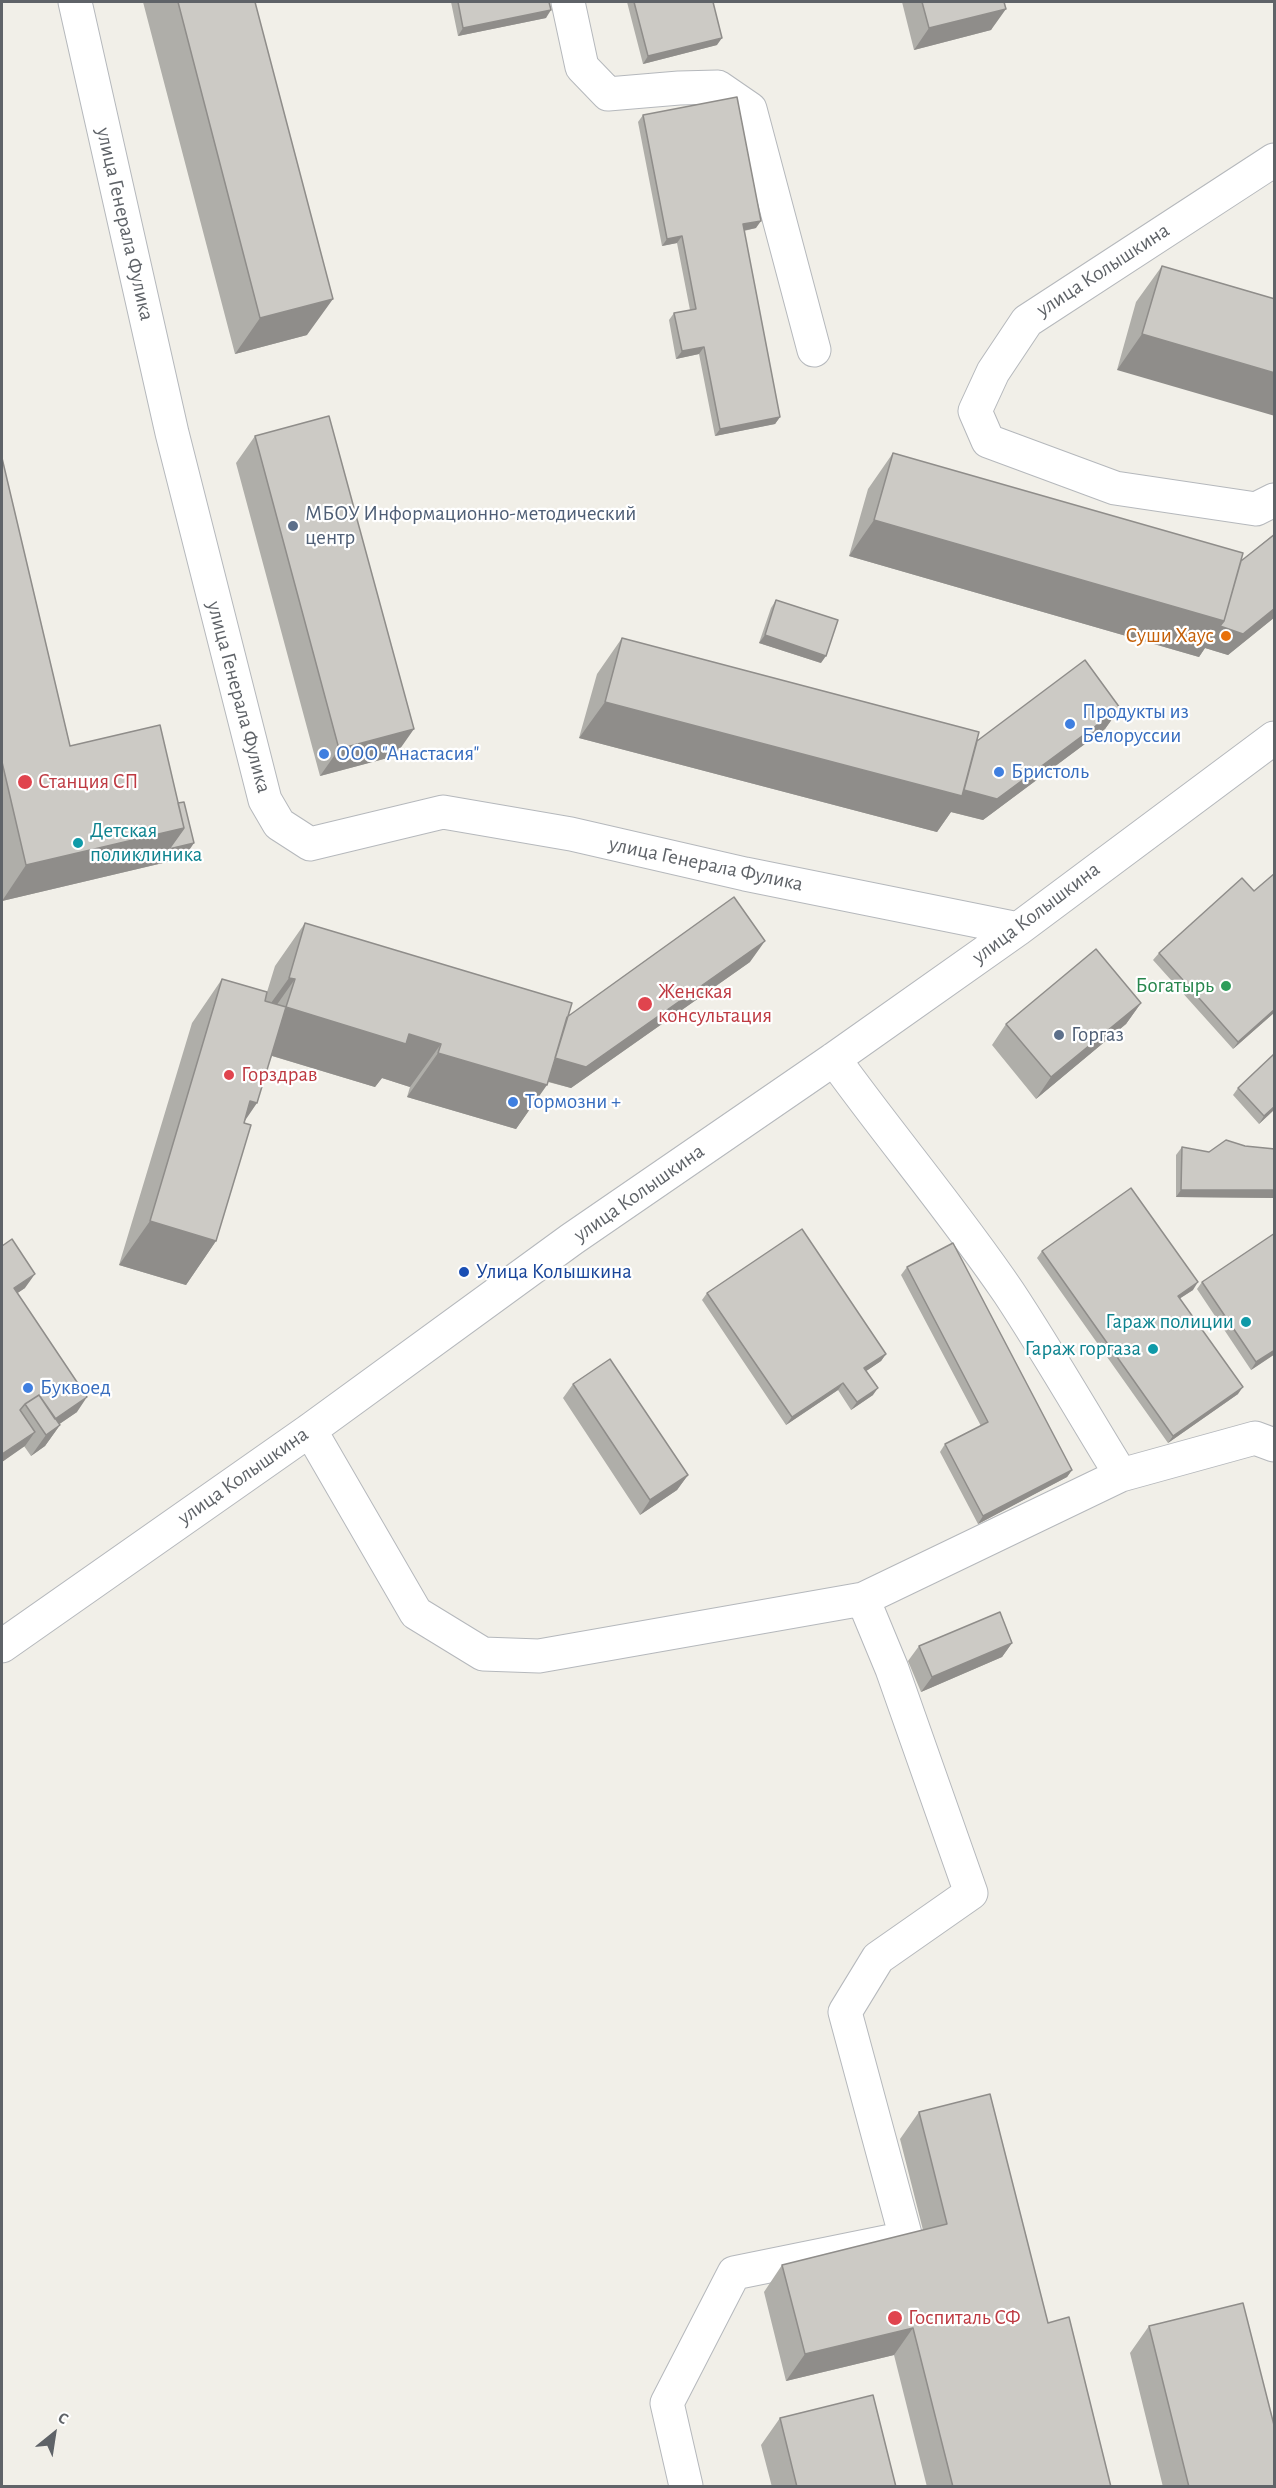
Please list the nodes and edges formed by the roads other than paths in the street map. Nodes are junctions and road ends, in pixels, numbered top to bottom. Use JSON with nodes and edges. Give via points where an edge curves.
{"nodes":[{"id":1,"x":75,"y":2,"type":"edge"},
{"id":2,"x":568,"y":2,"type":"edge"},
{"id":3,"x":1275,"y":160,"type":"edge"},
{"id":4,"x":814,"y":350,"type":"dead end"},
{"id":5,"x":1275,"y":500,"type":"edge"},
{"id":6,"x":1275,"y":738,"type":"edge"},
{"id":7,"x":1018,"y":928,"type":"junction"},
{"id":8,"x":834,"y":1059,"type":"junction"},
{"id":9,"x":310,"y":1430,"type":"junction"},
{"id":10,"x":1275,"y":1445,"type":"edge"},
{"id":11,"x":1121,"y":1475,"type":"junction"},
{"id":12,"x":863,"y":1599,"type":"junction"},
{"id":13,"x":2,"y":1647,"type":"edge"},
{"id":14,"x":686,"y":2487,"type":"edge"}],
"edges":[{"from":1,"to":7,"type":"street","name":"улица Генерала Фулика","via":[[178,456],[246,732],[265,800],[279,824],[310,844],[443,812],[571,834],[745,874]]},
{"from":2,"to":4,"type":"street","via":[[582,67],[608,94],[718,87],[750,109]]},
{"from":3,"to":5,"type":"street","name":"улица Колышкина","via":[[1027,321],[993,372],[975,411],[988,441],[1115,488],[1256,510]]},
{"from":6,"to":7,"type":"street","name":"улица Колышкина"},
{"from":7,"to":8,"type":"street","name":"улица Колышкина"},
{"from":8,"to":9,"type":"street","name":"улица Колышкина","via":[[572,1239]]},
{"from":8,"to":11,"type":"street","via":[[1010,1294]]},
{"from":9,"to":12,"type":"street","via":[[416,1613],[483,1654],[539,1656]]},
{"from":9,"to":13,"type":"street","name":"улица Колышкина"},
{"from":10,"to":11,"type":"street","via":[[1255,1438]]},
{"from":11,"to":12,"type":"street"},
{"from":12,"to":14,"type":"street","via":[[892,1669],[971,1893],[878,1958],[845,2012],[906,2238],[734,2273],[667,2403]]}]}
